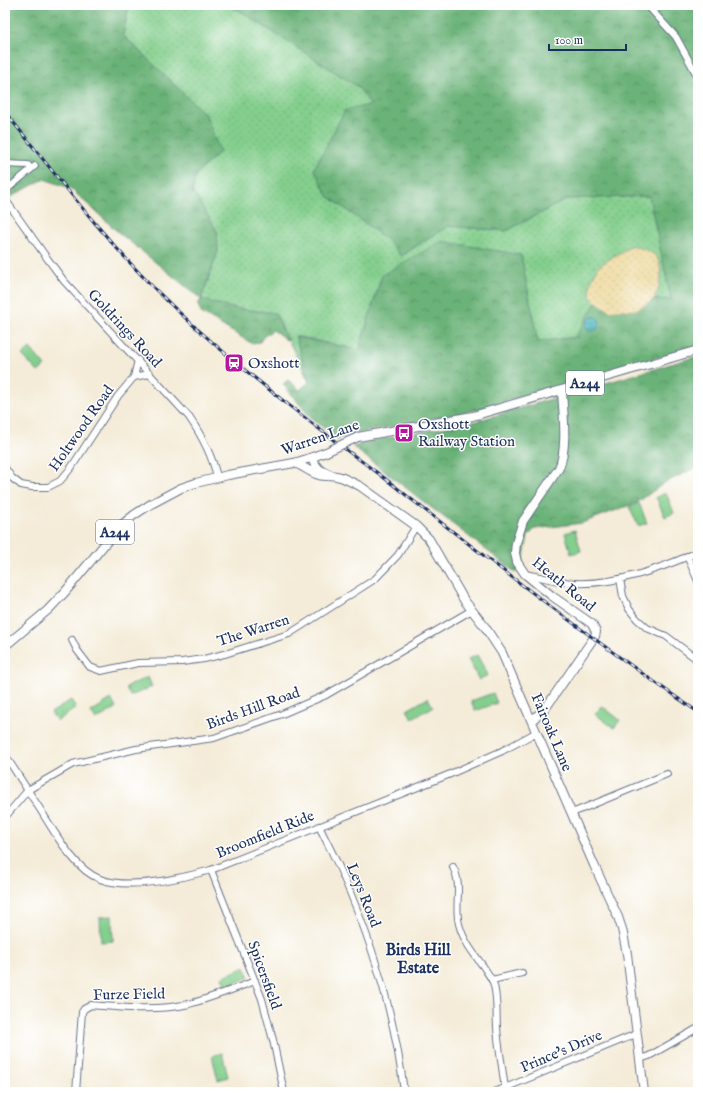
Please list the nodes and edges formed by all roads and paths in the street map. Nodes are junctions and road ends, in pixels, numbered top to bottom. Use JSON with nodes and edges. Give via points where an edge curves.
{"nodes":[{"id":1,"x":647,"y":5,"type":"edge"},
{"id":2,"x":698,"y":77,"type":"edge"},
{"id":3,"x":5,"y":164,"type":"edge"},
{"id":4,"x":5,"y":191,"type":"edge"},
{"id":5,"x":5,"y":199,"type":"edge"},
{"id":6,"x":698,"y":350,"type":"edge"},
{"id":7,"x":138,"y":360,"type":"junction"},
{"id":8,"x":150,"y":374,"type":"junction"},
{"id":9,"x":134,"y":377,"type":"junction"},
{"id":10,"x":562,"y":390,"type":"junction"},
{"id":11,"x":312,"y":458,"type":"junction"},
{"id":12,"x":294,"y":463,"type":"junction"},
{"id":13,"x":5,"y":468,"type":"edge"},
{"id":14,"x":332,"y":475,"type":"junction"},
{"id":15,"x":218,"y":477,"type":"junction"},
{"id":16,"x":416,"y":526,"type":"junction"},
{"id":17,"x":698,"y":552,"type":"edge"},
{"id":18,"x":687,"y":556,"type":"junction"},
{"id":19,"x":525,"y":574,"type":"junction"},
{"id":20,"x":620,"y":579,"type":"junction"},
{"id":21,"x":698,"y":581,"type":"edge"},
{"id":22,"x":472,"y":610,"type":"junction"},
{"id":23,"x":72,"y":640,"type":"dead end"},
{"id":24,"x":5,"y":646,"type":"edge"},
{"id":25,"x":698,"y":660,"type":"edge"},
{"id":26,"x":532,"y":720,"type":"junction"},
{"id":27,"x":537,"y":732,"type":"junction"},
{"id":28,"x":5,"y":755,"type":"edge"},
{"id":29,"x":667,"y":774,"type":"dead end"},
{"id":30,"x":28,"y":790,"type":"junction"},
{"id":31,"x":572,"y":813,"type":"junction"},
{"id":32,"x":5,"y":817,"type":"edge"},
{"id":33,"x":320,"y":826,"type":"junction"},
{"id":34,"x":454,"y":867,"type":"dead end"},
{"id":35,"x":211,"y":870,"type":"junction"},
{"id":36,"x":522,"y":973,"type":"dead end"},
{"id":37,"x":492,"y":980,"type":"junction"},
{"id":38,"x":255,"y":981,"type":"junction"},
{"id":39,"x":698,"y":1028,"type":"edge"},
{"id":40,"x":636,"y":1034,"type":"junction"},
{"id":41,"x":640,"y":1059,"type":"junction"},
{"id":42,"x":506,"y":1088,"type":"junction"},
{"id":43,"x":76,"y":1092,"type":"edge"},
{"id":44,"x":284,"y":1092,"type":"edge"},
{"id":45,"x":404,"y":1092,"type":"edge"},
{"id":46,"x":495,"y":1092,"type":"edge"},
{"id":47,"x":644,"y":1092,"type":"edge"}],
"edges":[{"from":1,"to":2,"type":"street","via":[[676,37]]},
{"from":3,"to":4,"type":"street","via":[[28,165],[33,168]]},
{"from":5,"to":7,"type":"street","name":"Goldrings Road","via":[[64,281]]},
{"from":6,"to":10,"type":"main road","name":"Warren Lane","number":"A244"},
{"from":7,"to":8,"type":"street","name":"Goldrings Road"},
{"from":7,"to":9,"type":"street","name":"Holtwood Road"},
{"from":8,"to":9,"type":"street"},
{"from":8,"to":15,"type":"street","name":"Goldrings Road","via":[[198,429],[214,462]]},
{"from":9,"to":13,"type":"street","name":"Holtwood Road","via":[[108,411],[72,468],[57,484],[38,488],[21,485]]},
{"from":10,"to":11,"type":"main road","name":"Warren Lane","number":"A244","bridge":true,"via":[[473,416],[358,437]]},
{"from":10,"to":19,"type":"main road","name":"Heath Road","via":[[562,462],[524,521],[516,543],[517,562]]},
{"from":11,"to":12,"type":"main road","name":"Warren Lane","number":"A244"},
{"from":11,"to":14,"type":"main road","name":"Fairoak Lane","via":[[316,467]]},
{"from":12,"to":14,"type":"main road","via":[[319,476]]},
{"from":12,"to":15,"type":"main road","name":"Warren Lane","number":"A244"},
{"from":14,"to":16,"type":"main road","name":"Fairoak Lane","via":[[360,486]]},
{"from":15,"to":24,"type":"main road","name":"Warren Lane","number":"A244","via":[[181,488],[162,497],[126,521],[48,610]]},
{"from":16,"to":22,"type":"main road","name":"Fairoak Lane","via":[[429,538]]},
{"from":16,"to":23,"type":"street","name":"The Warren","via":[[398,555],[375,580],[289,634],[204,659],[138,663],[101,671],[90,667]]},
{"from":17,"to":18,"type":"street"},
{"from":18,"to":20,"type":"street","via":[[639,575]]},
{"from":18,"to":21,"type":"street"},
{"from":19,"to":20,"type":"street","via":[[574,583]]},
{"from":19,"to":26,"type":"main road","name":"Heath Road","via":[[592,624],[596,632],[545,709]]},
{"from":20,"to":25,"type":"street","via":[[623,596],[637,619],[647,628],[666,636]]},
{"from":22,"to":26,"type":"main road","name":"Fairoak Lane","via":[[502,653]]},
{"from":22,"to":30,"type":"street","name":"Birds Hill Road","via":[[326,695],[282,714],[214,738],[136,749],[72,764]]},
{"from":26,"to":27,"type":"main road","name":"Fairoak Lane"},
{"from":27,"to":31,"type":"main road","name":"Fairoak Lane"},
{"from":27,"to":33,"type":"street","name":"Broomfield Ride","via":[[462,769]]},
{"from":28,"to":30,"type":"street","name":"Broomfield Ride"},
{"from":29,"to":31,"type":"street"},
{"from":30,"to":32,"type":"street","name":"Birds Hill Road"},
{"from":30,"to":35,"type":"street","name":"Broomfield Ride","via":[[75,860],[91,875],[100,879],[123,883],[154,882]]},
{"from":31,"to":40,"type":"main road","name":"Fairoak Lane","via":[[622,929]]},
{"from":33,"to":35,"type":"street","name":"Broomfield Ride"},
{"from":33,"to":45,"type":"street","name":"Leys Road","via":[[343,875],[372,949],[391,1016]]},
{"from":34,"to":37,"type":"street","via":[[458,878],[458,923],[467,945]]},
{"from":35,"to":38,"type":"street","name":"Spicersfield"},
{"from":36,"to":37,"type":"street"},
{"from":37,"to":42,"type":"street"},
{"from":38,"to":43,"type":"street","name":"Furze Field","via":[[181,1005],[148,1008],[91,1005],[87,1007],[82,1012]]},
{"from":38,"to":44,"type":"street","name":"Spicersfield","via":[[269,1021]]},
{"from":39,"to":41,"type":"street"},
{"from":40,"to":41,"type":"main road","name":"Fairoak Lane"},
{"from":40,"to":42,"type":"street","name":"Prince's Drive"},
{"from":41,"to":47,"type":"main road","name":"Fairoak Lane"},
{"from":42,"to":46,"type":"street","name":"Prince's Drive"}]}
